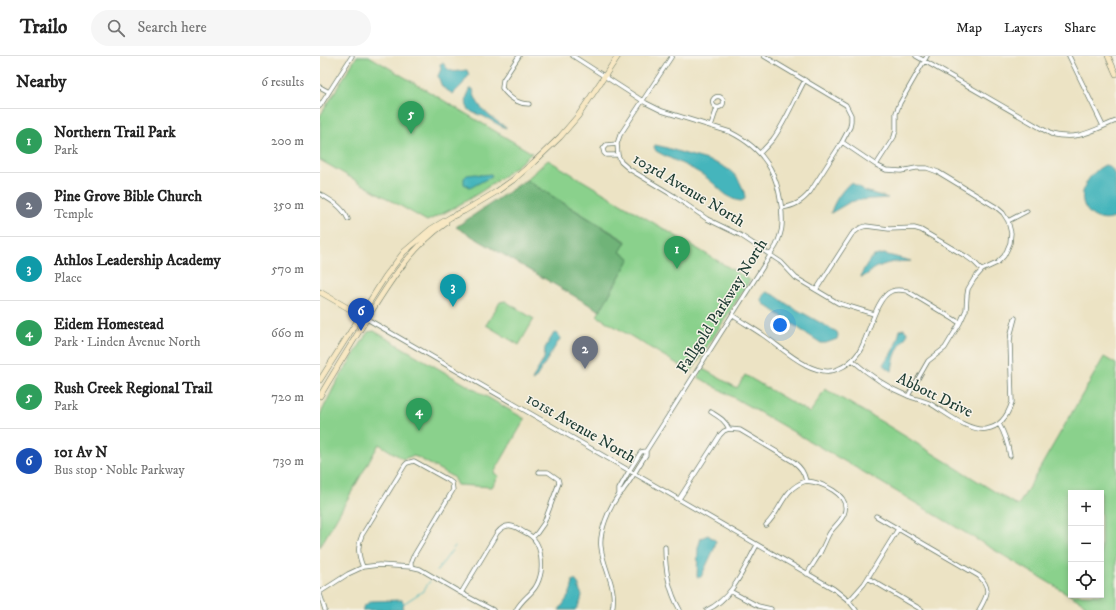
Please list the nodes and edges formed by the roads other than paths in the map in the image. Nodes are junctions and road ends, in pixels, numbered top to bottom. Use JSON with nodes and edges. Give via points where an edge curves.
{"nodes":[{"id":1,"x":352,"y":56,"type":"edge"},
{"id":2,"x":519,"y":56,"type":"edge"},
{"id":3,"x":573,"y":56,"type":"edge"},
{"id":4,"x":618,"y":56,"type":"edge"},
{"id":5,"x":672,"y":56,"type":"edge"},
{"id":6,"x":764,"y":56,"type":"edge"},
{"id":7,"x":916,"y":56,"type":"edge"},
{"id":8,"x":927,"y":56,"type":"edge"},
{"id":9,"x":1069,"y":56,"type":"edge"},
{"id":10,"x":1108,"y":56,"type":"edge"},
{"id":11,"x":924,"y":61,"type":"junction"},
{"id":12,"x":1116,"y":74,"type":"edge"},
{"id":13,"x":604,"y":76,"type":"junction"},
{"id":14,"x":805,"y":80,"type":"junction"},
{"id":15,"x":320,"y":87,"type":"edge"},
{"id":16,"x":329,"y":92,"type":"junction"},
{"id":17,"x":642,"y":100,"type":"junction"},
{"id":18,"x":529,"y":104,"type":"dead end"},
{"id":19,"x":320,"y":106,"type":"edge"},
{"id":20,"x":717,"y":108,"type":"dead end"},
{"id":21,"x":1116,"y":122,"type":"edge"},
{"id":22,"x":711,"y":126,"type":"junction"},
{"id":23,"x":1104,"y":126,"type":"junction"},
{"id":24,"x":842,"y":142,"type":"junction"},
{"id":25,"x":617,"y":144,"type":"junction"},
{"id":26,"x":760,"y":153,"type":"junction"},
{"id":27,"x":618,"y":155,"type":"junction"},
{"id":28,"x":876,"y":165,"type":"junction"},
{"id":29,"x":320,"y":194,"type":"edge"},
{"id":30,"x":782,"y":208,"type":"junction"},
{"id":31,"x":464,"y":211,"type":"junction"},
{"id":32,"x":1027,"y":211,"type":"dead end"},
{"id":33,"x":348,"y":219,"type":"dead end"},
{"id":34,"x":1008,"y":221,"type":"junction"},
{"id":35,"x":770,"y":255,"type":"junction"},
{"id":36,"x":982,"y":270,"type":"junction"},
{"id":37,"x":816,"y":290,"type":"junction"},
{"id":38,"x":320,"y":292,"type":"edge"},
{"id":39,"x":874,"y":314,"type":"junction"},
{"id":40,"x":360,"y":315,"type":"junction"},
{"id":41,"x":732,"y":315,"type":"junction"},
{"id":42,"x":1015,"y":318,"type":"dead end"},
{"id":43,"x":367,"y":319,"type":"junction"},
{"id":44,"x":960,"y":323,"type":"junction"},
{"id":45,"x":852,"y":360,"type":"junction"},
{"id":46,"x":320,"y":380,"type":"edge"},
{"id":47,"x":320,"y":396,"type":"edge"},
{"id":48,"x":908,"y":396,"type":"junction"},
{"id":49,"x":711,"y":412,"type":"dead end"},
{"id":50,"x":999,"y":424,"type":"junction"},
{"id":51,"x":729,"y":429,"type":"junction"},
{"id":52,"x":646,"y":451,"type":"junction"},
{"id":53,"x":1010,"y":456,"type":"dead end"},
{"id":54,"x":629,"y":470,"type":"junction"},
{"id":55,"x":539,"y":472,"type":"dead end"},
{"id":56,"x":634,"y":473,"type":"junction"},
{"id":57,"x":806,"y":481,"type":"junction"},
{"id":58,"x":618,"y":494,"type":"junction"},
{"id":59,"x":678,"y":499,"type":"junction"},
{"id":60,"x":876,"y":516,"type":"dead end"},
{"id":61,"x":766,"y":525,"type":"dead end"},
{"id":62,"x":898,"y":529,"type":"junction"},
{"id":63,"x":533,"y":537,"type":"junction"},
{"id":64,"x":757,"y":545,"type":"junction"},
{"id":65,"x":665,"y":547,"type":"dead end"},
{"id":66,"x":363,"y":567,"type":"junction"},
{"id":67,"x":411,"y":567,"type":"junction"},
{"id":68,"x":807,"y":574,"type":"junction"},
{"id":69,"x":868,"y":578,"type":"junction"},
{"id":70,"x":730,"y":591,"type":"junction"},
{"id":71,"x":320,"y":593,"type":"edge"},
{"id":72,"x":461,"y":593,"type":"junction"},
{"id":73,"x":849,"y":601,"type":"junction"},
{"id":74,"x":771,"y":609,"type":"dead end"},
{"id":75,"x":325,"y":610,"type":"edge"},
{"id":76,"x":493,"y":610,"type":"edge"},
{"id":77,"x":516,"y":610,"type":"edge"},
{"id":78,"x":612,"y":610,"type":"edge"},
{"id":79,"x":680,"y":610,"type":"edge"},
{"id":80,"x":707,"y":610,"type":"edge"},
{"id":81,"x":856,"y":610,"type":"edge"},
{"id":82,"x":922,"y":610,"type":"edge"},
{"id":83,"x":979,"y":610,"type":"edge"}],
"edges":[{"from":1,"to":16,"type":"street"},
{"from":2,"to":18,"type":"street","via":[[503,80],[502,88],[506,95],[520,104]]},
{"from":3,"to":13,"type":"street","name":"Fallgold Parkway North"},
{"from":4,"to":13,"type":"main road"},
{"from":5,"to":17,"type":"street"},
{"from":6,"to":14,"type":"street"},
{"from":7,"to":11,"type":"street"},
{"from":8,"to":11,"type":"street"},
{"from":9,"to":23,"type":"street"},
{"from":10,"to":12,"type":"main road"},
{"from":11,"to":23,"type":"street","via":[[1051,134],[1080,136]]},
{"from":11,"to":28,"type":"street","via":[[896,113],[894,137]]},
{"from":13,"to":17,"type":"street","name":"Fallgold Parkway North"},
{"from":13,"to":31,"type":"main road","via":[[578,116],[542,155],[513,180]]},
{"from":14,"to":24,"type":"street","via":[[846,105],[851,121]]},
{"from":14,"to":26,"type":"street","via":[[774,138]]},
{"from":15,"to":16,"type":"street"},
{"from":16,"to":19,"type":"street"},
{"from":17,"to":22,"type":"street","name":"Fallgold Parkway North","via":[[662,111]]},
{"from":17,"to":25,"type":"street"},
{"from":20,"to":22,"type":"street"},
{"from":21,"to":23,"type":"street"},
{"from":22,"to":26,"type":"street","name":"Fallgold Parkway North","via":[[739,136]]},
{"from":24,"to":28,"type":"street"},
{"from":24,"to":30,"type":"street","via":[[804,199]]},
{"from":25,"to":27,"type":"street"},
{"from":25,"to":27,"type":"street","via":[[606,145],[603,149],[606,155]]},
{"from":26,"to":30,"type":"street","name":"Fallgold Parkway North","via":[[773,174]]},
{"from":27,"to":35,"type":"street","name":"103rd Avenue North","via":[[628,169]]},
{"from":28,"to":34,"type":"street","via":[[886,170],[901,172],[927,168],[938,172],[996,207]]},
{"from":29,"to":33,"type":"street","via":[[336,203]]},
{"from":30,"to":35,"type":"street","name":"Fallgold Parkway North","via":[[780,236]]},
{"from":31,"to":40,"type":"main road","via":[[431,229],[404,252]]},
{"from":31,"to":43,"type":"main road","via":[[414,250]]},
{"from":32,"to":34,"type":"street"},
{"from":34,"to":36,"type":"street","via":[[1010,243],[1004,256],[997,263]]},
{"from":35,"to":37,"type":"street","name":"103rd Avenue North","via":[[781,262],[796,278]]},
{"from":35,"to":41,"type":"street","name":"Fallgold Parkway North"},
{"from":36,"to":37,"type":"street","via":[[967,257],[921,230],[866,226],[852,234]]},
{"from":36,"to":44,"type":"street","via":[[968,289],[966,310]]},
{"from":37,"to":39,"type":"street","name":"103rd Avenue North","via":[[838,303]]},
{"from":38,"to":40,"type":"main road","name":"101st Avenue North"},
{"from":39,"to":44,"type":"street","via":[[886,294],[899,290],[914,294]]},
{"from":39,"to":45,"type":"street","via":[[864,342]]},
{"from":40,"to":43,"type":"main road","name":"101st Avenue North"},
{"from":40,"to":46,"type":"main road"},
{"from":41,"to":45,"type":"street","via":[[797,359],[818,370],[836,370]]},
{"from":41,"to":52,"type":"street","name":"Fallgold Parkway North"},
{"from":42,"to":50,"type":"street","via":[[1010,342],[1012,402],[1006,417]]},
{"from":43,"to":47,"type":"main road"},
{"from":43,"to":54,"type":"street","name":"101st Avenue North"},
{"from":44,"to":48,"type":"street","via":[[945,348],[928,361]]},
{"from":45,"to":48,"type":"street","name":"Abbott Drive","via":[[869,375]]},
{"from":48,"to":50,"type":"street","name":"Abbott Drive","via":[[927,402],[966,425],[986,429]]},
{"from":49,"to":51,"type":"street","via":[[727,423]]},
{"from":50,"to":53,"type":"street","via":[[1009,446]]},
{"from":51,"to":57,"type":"street","via":[[740,430],[794,462],[800,467]]},
{"from":51,"to":59,"type":"street","via":[[720,435]]},
{"from":52,"to":54,"type":"street","name":"Fallgold Parkway North","via":[[641,452]]},
{"from":52,"to":56,"type":"street","name":"Fallgold Parkway North"},
{"from":54,"to":56,"type":"street","name":"101st Avenue North"},
{"from":54,"to":58,"type":"street","name":"Fallgold Parkway North"},
{"from":55,"to":63,"type":"street","via":[[548,472],[559,483],[544,523]]},
{"from":56,"to":58,"type":"street","name":"Fallgold Parkway North","via":[[624,490]]},
{"from":56,"to":59,"type":"street","name":"101st Avenue North"},
{"from":57,"to":61,"type":"street","via":[[797,484],[788,492]]},
{"from":57,"to":68,"type":"street","via":[[822,484],[838,494],[844,502],[845,510]]},
{"from":58,"to":78,"type":"street","via":[[600,540],[613,590]]},
{"from":59,"to":64,"type":"street","name":"101st Avenue North"},
{"from":60,"to":62,"type":"street"},
{"from":62,"to":69,"type":"street"},
{"from":62,"to":83,"type":"street","via":[[979,576],[987,586],[987,593]]},
{"from":63,"to":72,"type":"street","via":[[514,526],[508,525],[500,529]]},
{"from":63,"to":77,"type":"street","via":[[539,550],[540,572],[536,588]]},
{"from":64,"to":68,"type":"street","name":"101st Avenue North"},
{"from":64,"to":70,"type":"street"},
{"from":65,"to":79,"type":"street","via":[[668,577]]},
{"from":66,"to":67,"type":"street"},
{"from":66,"to":67,"type":"street","via":[[358,550],[360,540],[405,465],[414,461],[452,483],[453,490],[413,557]]},
{"from":66,"to":71,"type":"street"},
{"from":67,"to":72,"type":"street","via":[[420,569]]},
{"from":68,"to":73,"type":"street","name":"101st Avenue North"},
{"from":69,"to":73,"type":"street"},
{"from":69,"to":82,"type":"street"},
{"from":70,"to":74,"type":"street","via":[[758,606]]},
{"from":70,"to":80,"type":"street"},
{"from":71,"to":75,"type":"street"},
{"from":72,"to":76,"type":"street"},
{"from":73,"to":81,"type":"street","name":"101st Avenue North"}]}
